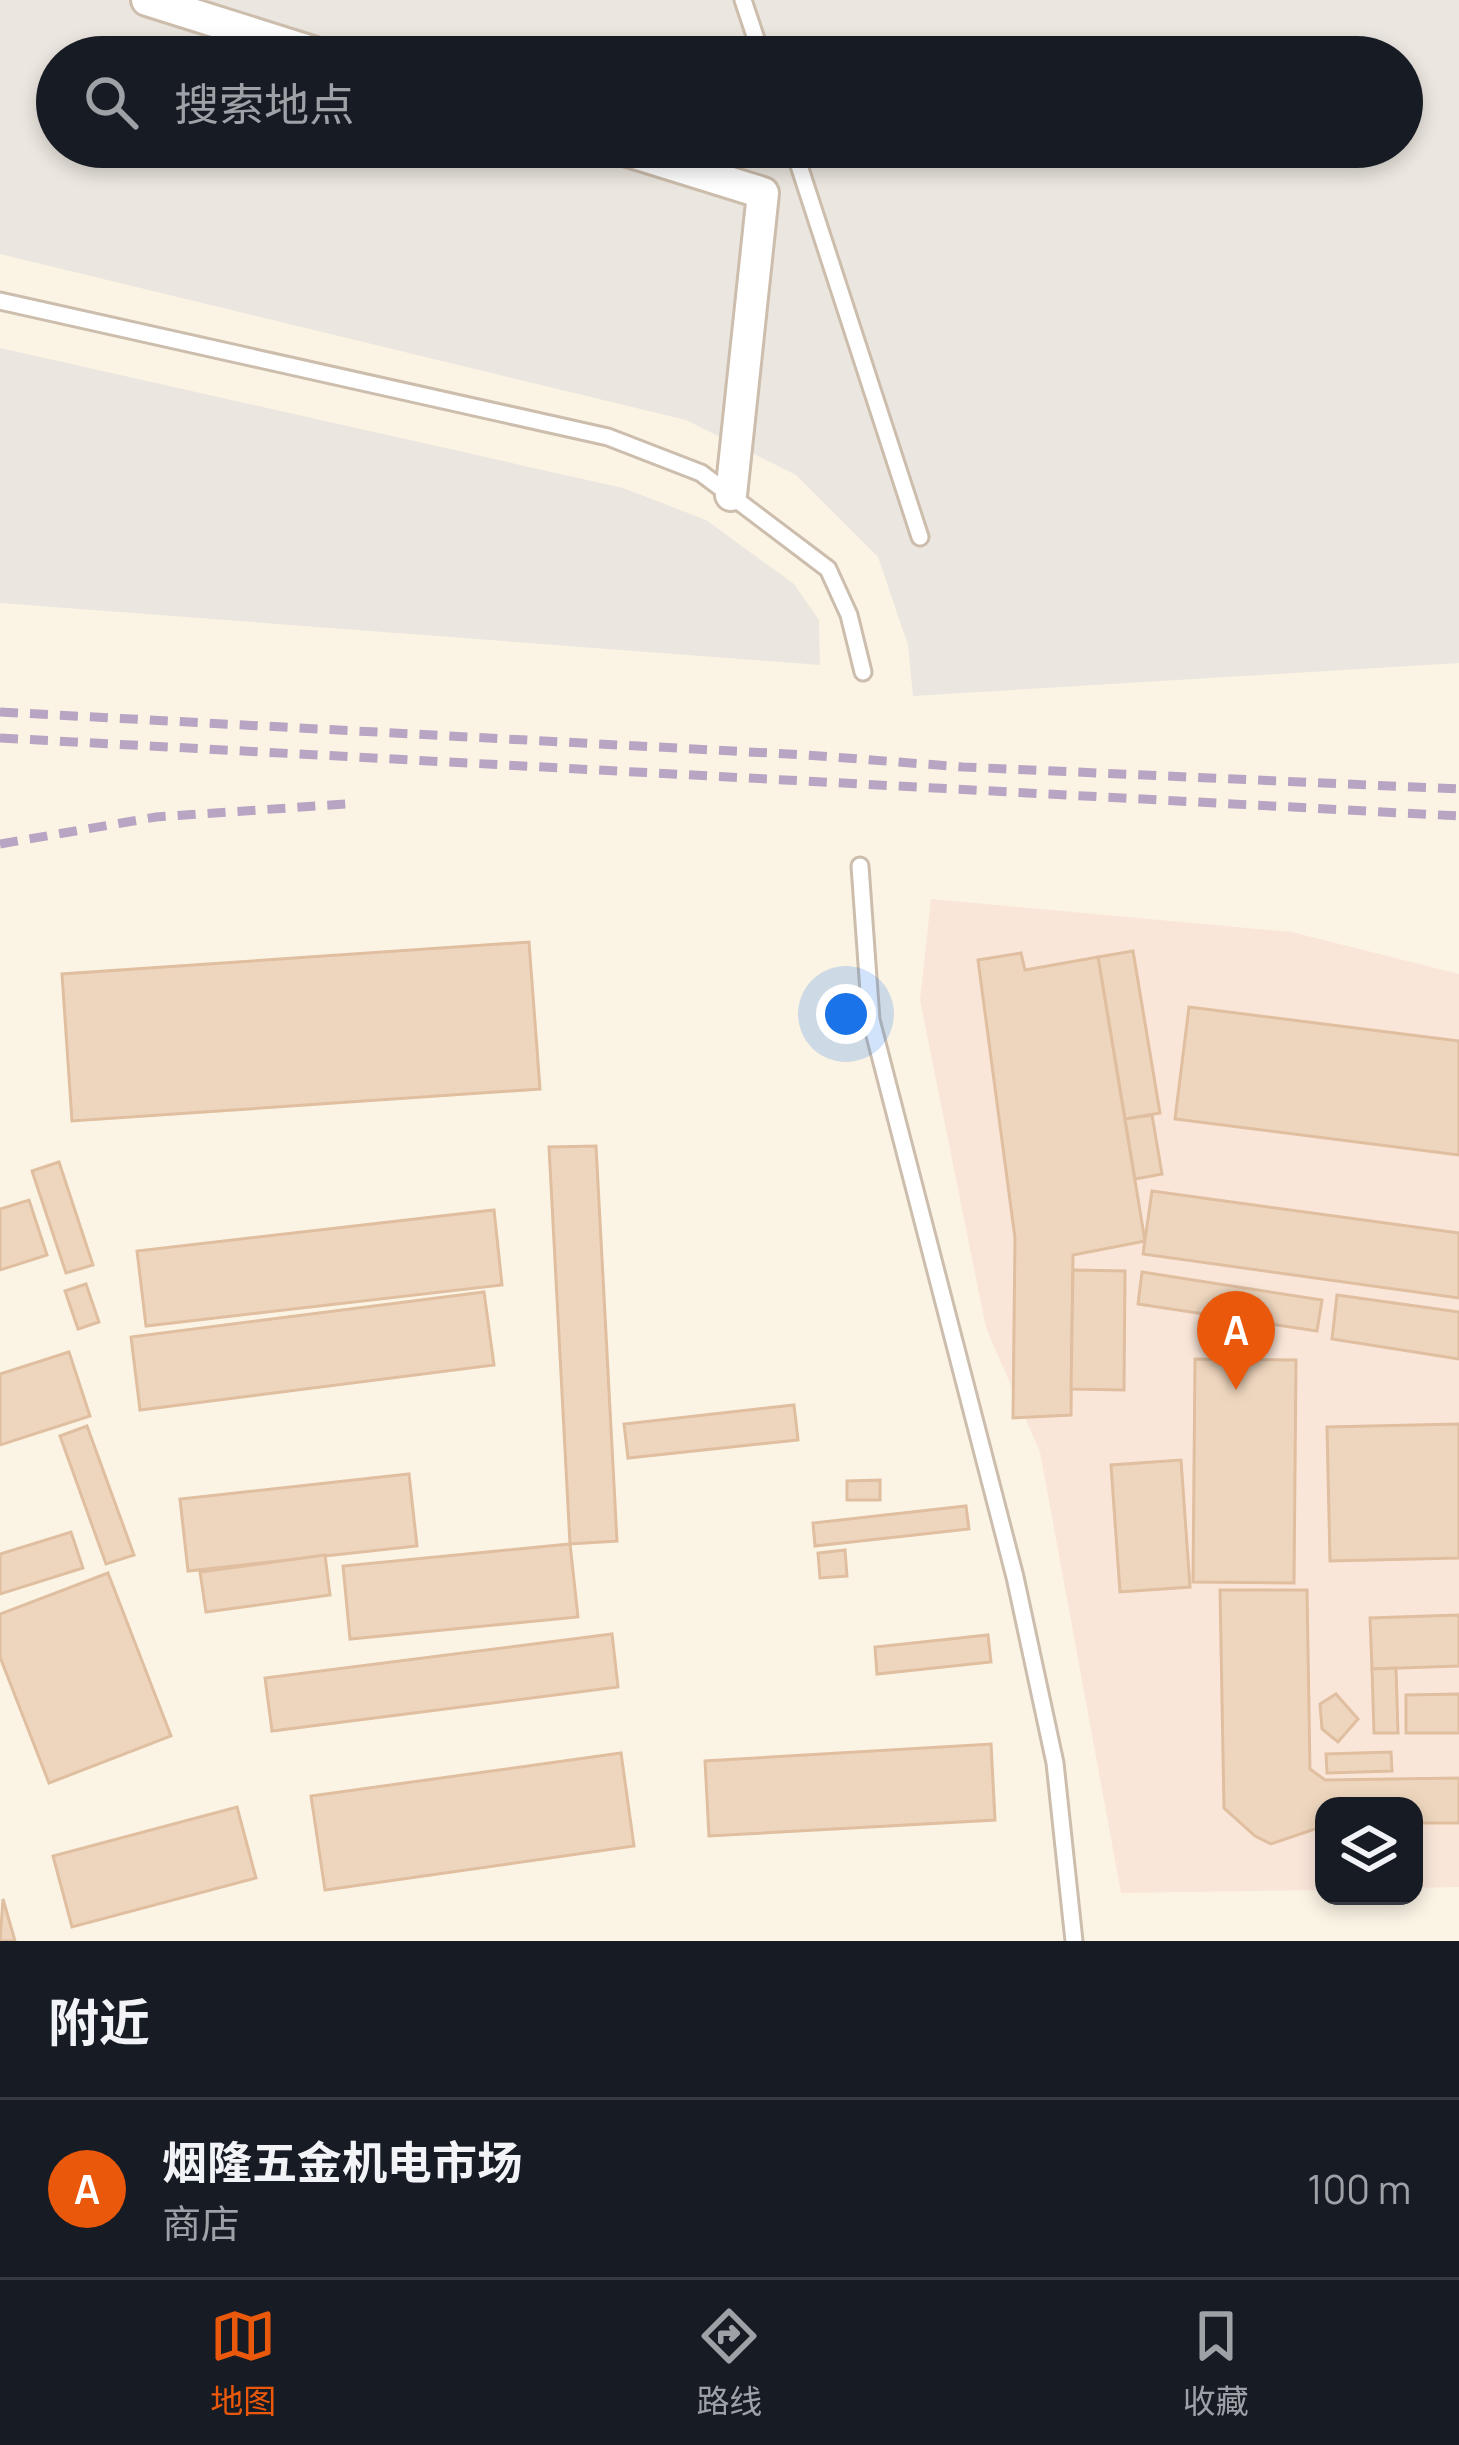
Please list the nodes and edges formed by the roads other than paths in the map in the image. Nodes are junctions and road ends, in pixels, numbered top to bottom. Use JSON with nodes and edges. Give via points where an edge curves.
{"nodes":[{"id":1,"x":147,"y":0,"type":"edge"},
{"id":2,"x":743,"y":0,"type":"edge"},
{"id":3,"x":261,"y":36,"type":"edge"},
{"id":4,"x":755,"y":36,"type":"edge"},
{"id":5,"x":683,"y":168,"type":"edge"},
{"id":6,"x":800,"y":168,"type":"edge"},
{"id":7,"x":0,"y":302,"type":"edge"},
{"id":8,"x":731,"y":495,"type":"junction"},
{"id":9,"x":920,"y":537,"type":"dead end"},
{"id":10,"x":863,"y":672,"type":"dead end"},
{"id":11,"x":860,"y":866,"type":"dead end"},
{"id":12,"x":1074,"y":1941,"type":"edge"}],
"edges":[{"from":1,"to":3,"type":"street"},
{"from":2,"to":4,"type":"lane"},
{"from":5,"to":8,"type":"street","via":[[763,193]]},
{"from":6,"to":9,"type":"lane"},
{"from":7,"to":8,"type":"lane","via":[[608,437],[701,473]]},
{"from":8,"to":10,"type":"lane","via":[[828,569]]},
{"from":11,"to":12,"type":"lane","via":[[871,1020],[1015,1577],[1055,1762]]}]}
